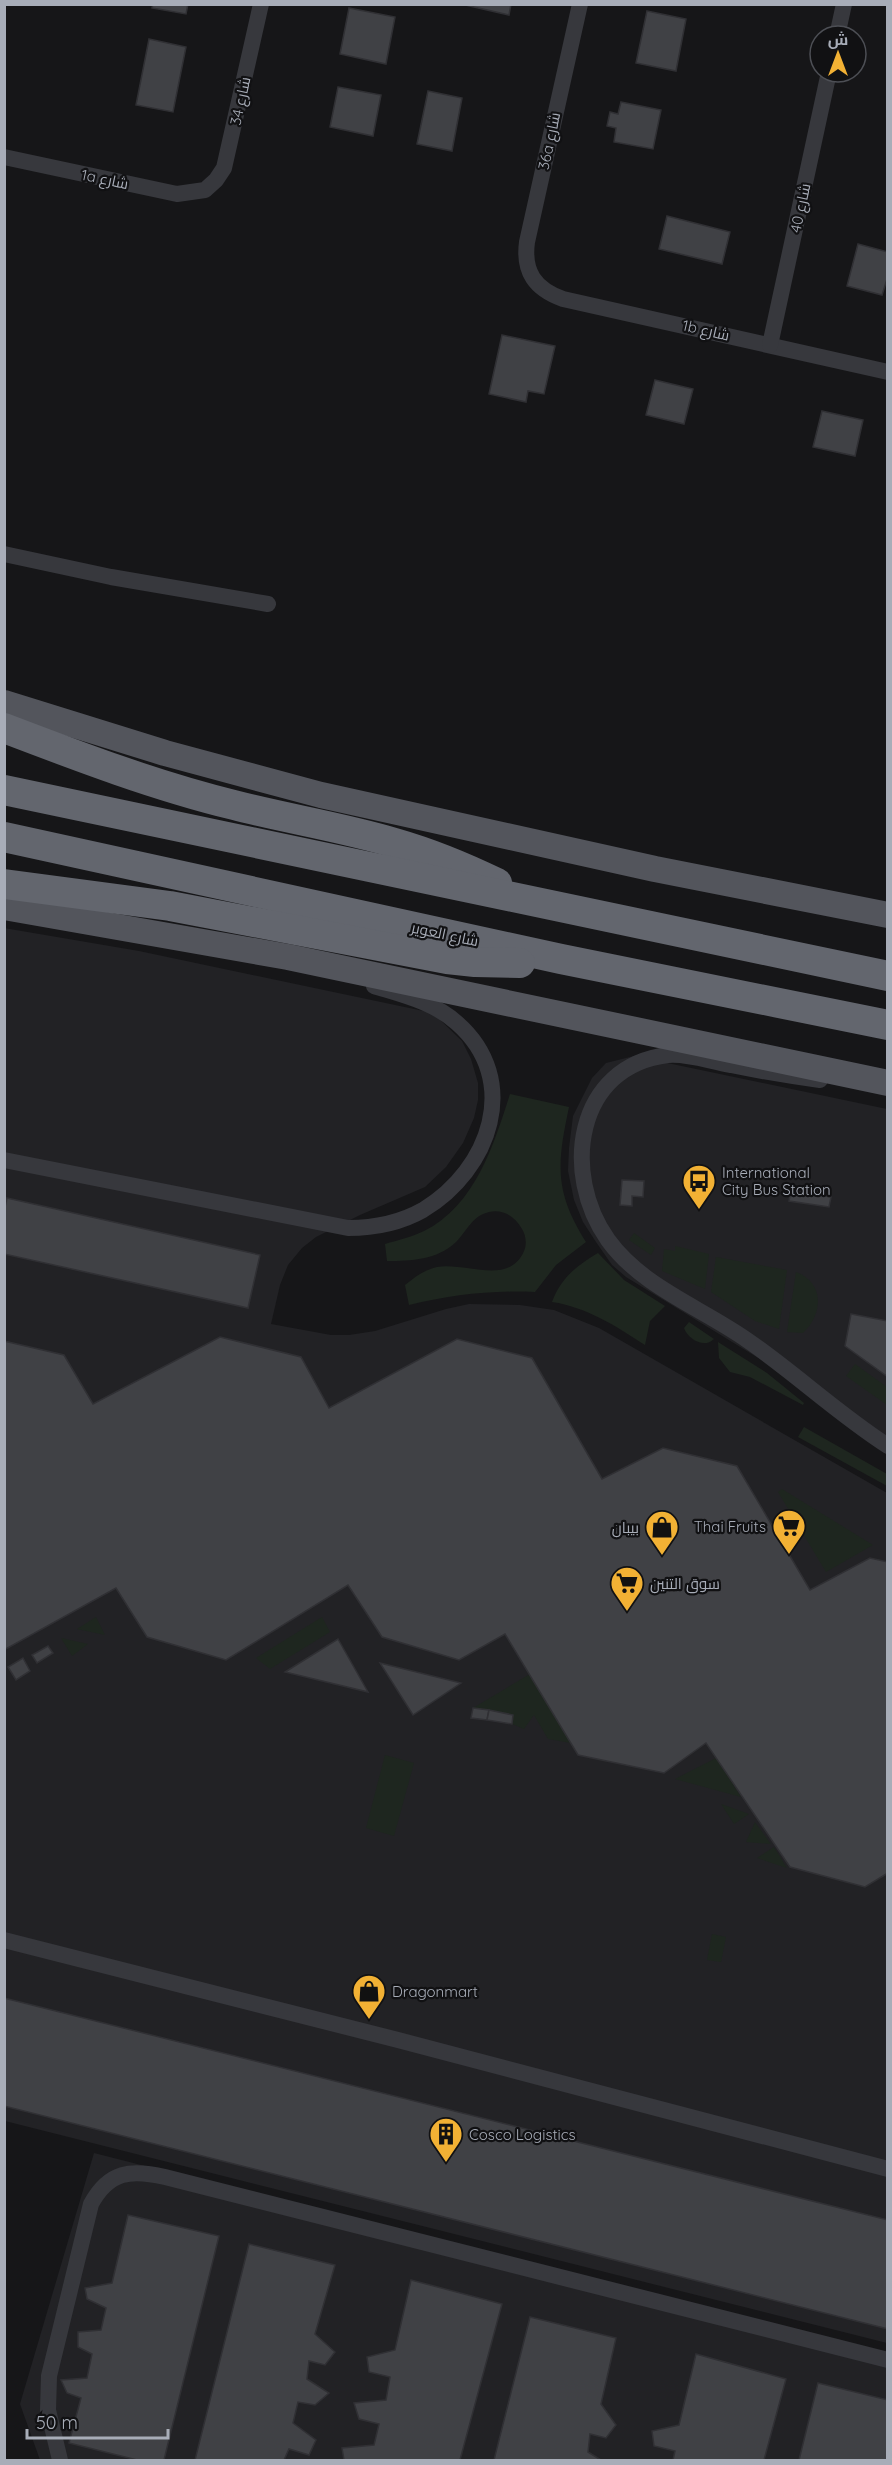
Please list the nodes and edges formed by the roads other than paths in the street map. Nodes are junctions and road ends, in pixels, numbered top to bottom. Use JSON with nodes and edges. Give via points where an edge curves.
{"nodes":[{"id":1,"x":261,"y":4,"type":"edge"},
{"id":2,"x":579,"y":4,"type":"edge"},
{"id":3,"x":844,"y":4,"type":"edge"},
{"id":4,"x":840,"y":24,"type":"edge"},
{"id":5,"x":827,"y":84,"type":"edge"},
{"id":6,"x":4,"y":157,"type":"edge"},
{"id":7,"x":205,"y":190,"type":"joint"},
{"id":8,"x":531,"y":277,"type":"joint"},
{"id":9,"x":770,"y":345,"type":"junction"},
{"id":10,"x":888,"y":372,"type":"edge"},
{"id":11,"x":4,"y":554,"type":"edge"},
{"id":12,"x":268,"y":604,"type":"dead end"},
{"id":13,"x":4,"y":704,"type":"edge"},
{"id":14,"x":4,"y":728,"type":"edge"},
{"id":15,"x":4,"y":790,"type":"edge"},
{"id":16,"x":4,"y":837,"type":"edge"},
{"id":17,"x":4,"y":884,"type":"edge"},
{"id":18,"x":534,"y":903,"type":"junction"},
{"id":19,"x":4,"y":908,"type":"edge"},
{"id":20,"x":888,"y":915,"type":"edge"},
{"id":21,"x":288,"y":957,"type":"junction"},
{"id":22,"x":561,"y":959,"type":"junction"},
{"id":23,"x":888,"y":976,"type":"edge"},
{"id":24,"x":888,"y":1025,"type":"edge"},
{"id":25,"x":884,"y":1082,"type":"edge"},
{"id":26,"x":4,"y":1160,"type":"edge"},
{"id":27,"x":888,"y":1446,"type":"edge"},
{"id":28,"x":4,"y":1940,"type":"edge"},
{"id":29,"x":888,"y":2169,"type":"edge"},
{"id":30,"x":888,"y":2360,"type":"edge"},
{"id":31,"x":60,"y":2460,"type":"edge"}],
"edges":[{"from":1,"to":7,"type":"street","name":"شارع 34","via":[[229,154],[216,180]]},
{"from":2,"to":8,"type":"street","name":"36a شارع","via":[[527,242]]},
{"from":3,"to":4,"type":"street"},
{"from":5,"to":9,"type":"street","name":"شارع 40"},
{"from":6,"to":7,"type":"street","name":"1a شارع","via":[[177,194]]},
{"from":8,"to":9,"type":"street","name":"1b شارع","via":[[540,287],[563,299]]},
{"from":9,"to":10,"type":"street","name":"1b شارع"},
{"from":11,"to":12,"type":"street"},
{"from":13,"to":20,"type":"main road","via":[[321,795],[644,867]]},
{"from":14,"to":18,"type":"highway","via":[[98,764],[232,805],[430,854],[501,884]]},
{"from":15,"to":18,"type":"highway"},
{"from":16,"to":22,"type":"highway","name":"شارع العوير"},
{"from":17,"to":22,"type":"highway","via":[[170,906],[447,959],[504,964]]},
{"from":18,"to":23,"type":"highway"},
{"from":19,"to":21,"type":"main road"},
{"from":21,"to":25,"type":"main road"},
{"from":21,"to":26,"type":"street","via":[[431,1005],[456,1022],[476,1044],[492,1081],[490,1122],[471,1163],[437,1200],[386,1225],[348,1228]]},
{"from":22,"to":24,"type":"highway","name":"شارع العوير"},
{"from":25,"to":27,"type":"street","via":[[820,1080],[670,1055],[652,1059],[635,1065],[605,1088],[584,1126],[580,1157],[581,1176],[592,1211],[608,1240],[639,1272],[745,1339],[849,1421]]},
{"from":28,"to":29,"type":"street"},
{"from":30,"to":31,"type":"street","via":[[165,2177],[130,2173],[106,2184],[91,2204],[49,2376],[48,2410]]}]}
